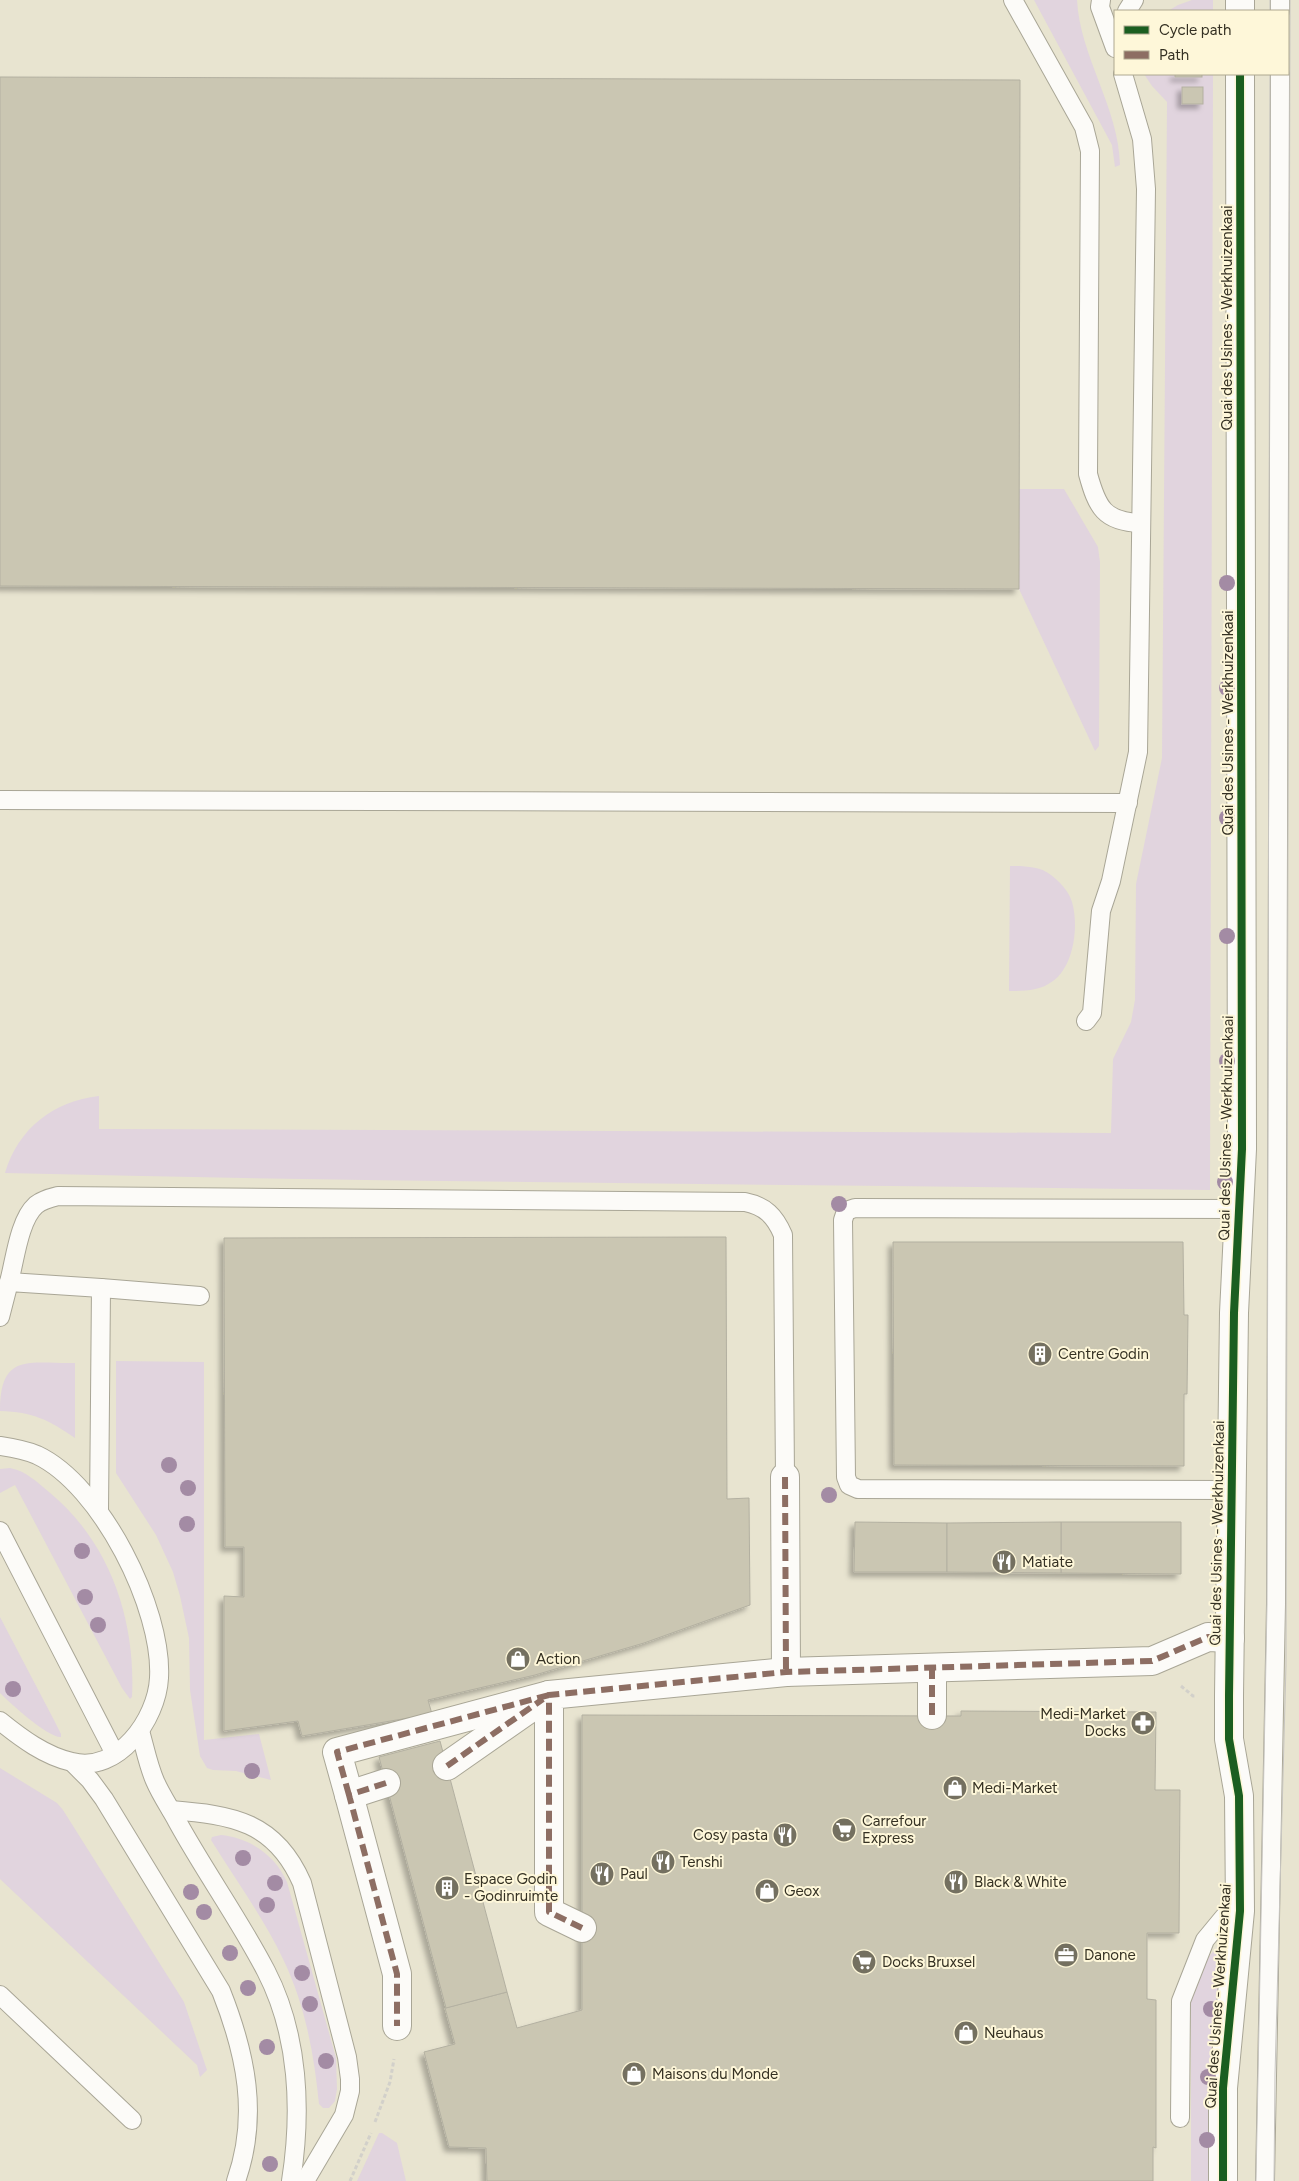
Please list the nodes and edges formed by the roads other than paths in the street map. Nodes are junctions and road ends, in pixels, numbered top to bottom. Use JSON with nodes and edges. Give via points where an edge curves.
{"nodes":[{"id":1,"x":1012,"y":0,"type":"edge"},
{"id":2,"x":1101,"y":0,"type":"edge"},
{"id":3,"x":1114,"y":45,"type":"edge"},
{"id":4,"x":1123,"y":75,"type":"edge"},
{"id":5,"x":1240,"y":75,"type":"edge"},
{"id":6,"x":1280,"y":75,"type":"edge"},
{"id":7,"x":1141,"y":523,"type":"junction"},
{"id":8,"x":0,"y":800,"type":"edge"},
{"id":9,"x":1128,"y":802,"type":"junction"},
{"id":10,"x":1086,"y":1021,"type":"dead end"},
{"id":11,"x":1239,"y":1209,"type":"junction"},
{"id":12,"x":9,"y":1282,"type":"junction"},
{"id":13,"x":101,"y":1288,"type":"junction"},
{"id":14,"x":200,"y":1296,"type":"dead end"},
{"id":15,"x":0,"y":1317,"type":"edge"},
{"id":16,"x":0,"y":1446,"type":"edge"},
{"id":17,"x":785,"y":1477,"type":"joint"},
{"id":18,"x":1232,"y":1490,"type":"junction"},
{"id":19,"x":99,"y":1510,"type":"junction"},
{"id":20,"x":0,"y":1531,"type":"edge"},
{"id":21,"x":1230,"y":1638,"type":"junction"},
{"id":22,"x":932,"y":1668,"type":"junction"},
{"id":23,"x":786,"y":1672,"type":"junction"},
{"id":24,"x":549,"y":1695,"type":"junction"},
{"id":25,"x":932,"y":1715,"type":"dead end"},
{"id":26,"x":0,"y":1721,"type":"edge"},
{"id":27,"x":140,"y":1731,"type":"junction"},
{"id":28,"x":115,"y":1754,"type":"junction"},
{"id":29,"x":73,"y":1763,"type":"junction"},
{"id":30,"x":447,"y":1766,"type":"dead end"},
{"id":31,"x":386,"y":1784,"type":"dead end"},
{"id":32,"x":349,"y":1795,"type":"junction"},
{"id":33,"x":171,"y":1810,"type":"junction"},
{"id":34,"x":1240,"y":1910,"type":"junction"},
{"id":35,"x":582,"y":1928,"type":"dead end"},
{"id":36,"x":0,"y":1995,"type":"edge"},
{"id":37,"x":396,"y":2026,"type":"road end"},
{"id":38,"x":1180,"y":2118,"type":"dead end"},
{"id":39,"x":132,"y":2120,"type":"dead end"},
{"id":40,"x":236,"y":2181,"type":"edge"},
{"id":41,"x":291,"y":2181,"type":"edge"},
{"id":42,"x":304,"y":2181,"type":"edge"},
{"id":43,"x":1223,"y":2181,"type":"edge"},
{"id":44,"x":1265,"y":2181,"type":"edge"}],
"edges":[{"from":1,"to":7,"type":"lane","via":[[1088,138],[1088,474],[1095,500],[1110,517]]},
{"from":2,"to":3,"type":"lane","via":[[1100,7]]},
{"from":4,"to":7,"type":"lane","via":[[1142,138],[1146,189]]},
{"from":5,"to":11,"type":"street","name":"Quai des Usines - Werkhuizenkaai","via":[[1242,1150]]},
{"from":6,"to":44,"type":"lane","via":[[1276,1604]]},
{"from":7,"to":9,"type":"lane","via":[[1138,752]]},
{"from":8,"to":9,"type":"lane"},
{"from":9,"to":10,"type":"lane","via":[[1101,911],[1092,1013]]},
{"from":11,"to":18,"type":"street","name":"Quai des Usines - Werkhuizenkaai"},
{"from":11,"to":18,"type":"lane","via":[[855,1208],[846,1212],[843,1220],[846,1477],[849,1485],[858,1489]]},
{"from":12,"to":13,"type":"lane"},
{"from":12,"to":15,"type":"lane"},
{"from":12,"to":17,"type":"lane","via":[[28,1216],[37,1204],[58,1196],[756,1204],[777,1221],[783,1235]]},
{"from":13,"to":14,"type":"lane"},
{"from":13,"to":19,"type":"lane"},
{"from":16,"to":19,"type":"lane","via":[[38,1456],[78,1485]]},
{"from":17,"to":23,"type":"street"},
{"from":18,"to":21,"type":"street","name":"Quai des Usines - Werkhuizenkaai"},
{"from":19,"to":27,"type":"lane","via":[[138,1584],[151,1622],[159,1678],[153,1706]]},
{"from":20,"to":28,"type":"lane"},
{"from":21,"to":22,"type":"street","via":[[1208,1637],[1152,1661]]},
{"from":21,"to":34,"type":"street","name":"Quai des Usines - Werkhuizenkaai","via":[[1229,1739],[1239,1796]]},
{"from":22,"to":23,"type":"street"},
{"from":22,"to":25,"type":"street"},
{"from":23,"to":24,"type":"street"},
{"from":24,"to":30,"type":"street"},
{"from":24,"to":32,"type":"street","via":[[337,1752]]},
{"from":24,"to":35,"type":"street","via":[[549,1912]]},
{"from":26,"to":29,"type":"lane","via":[[23,1739]]},
{"from":27,"to":28,"type":"lane"},
{"from":27,"to":33,"type":"lane","via":[[156,1783]]},
{"from":28,"to":29,"type":"lane","via":[[95,1763]]},
{"from":29,"to":40,"type":"lane","via":[[104,1799],[221,1991],[243,2059],[249,2097],[242,2163]]},
{"from":31,"to":32,"type":"street"},
{"from":32,"to":37,"type":"street","via":[[397,1974]]},
{"from":33,"to":41,"type":"lane","via":[[266,1972],[280,2006],[290,2043],[298,2113]]},
{"from":33,"to":42,"type":"lane","via":[[232,1819],[261,1831],[285,1852],[302,1883],[343,2036],[350,2079],[344,2115]]},
{"from":34,"to":38,"type":"lane","via":[[1224,1917],[1205,1940],[1181,2001]]},
{"from":34,"to":43,"type":"street","name":"Quai des Usines - Werkhuizenkaai","via":[[1223,2088]]},
{"from":36,"to":39,"type":"lane"}]}
